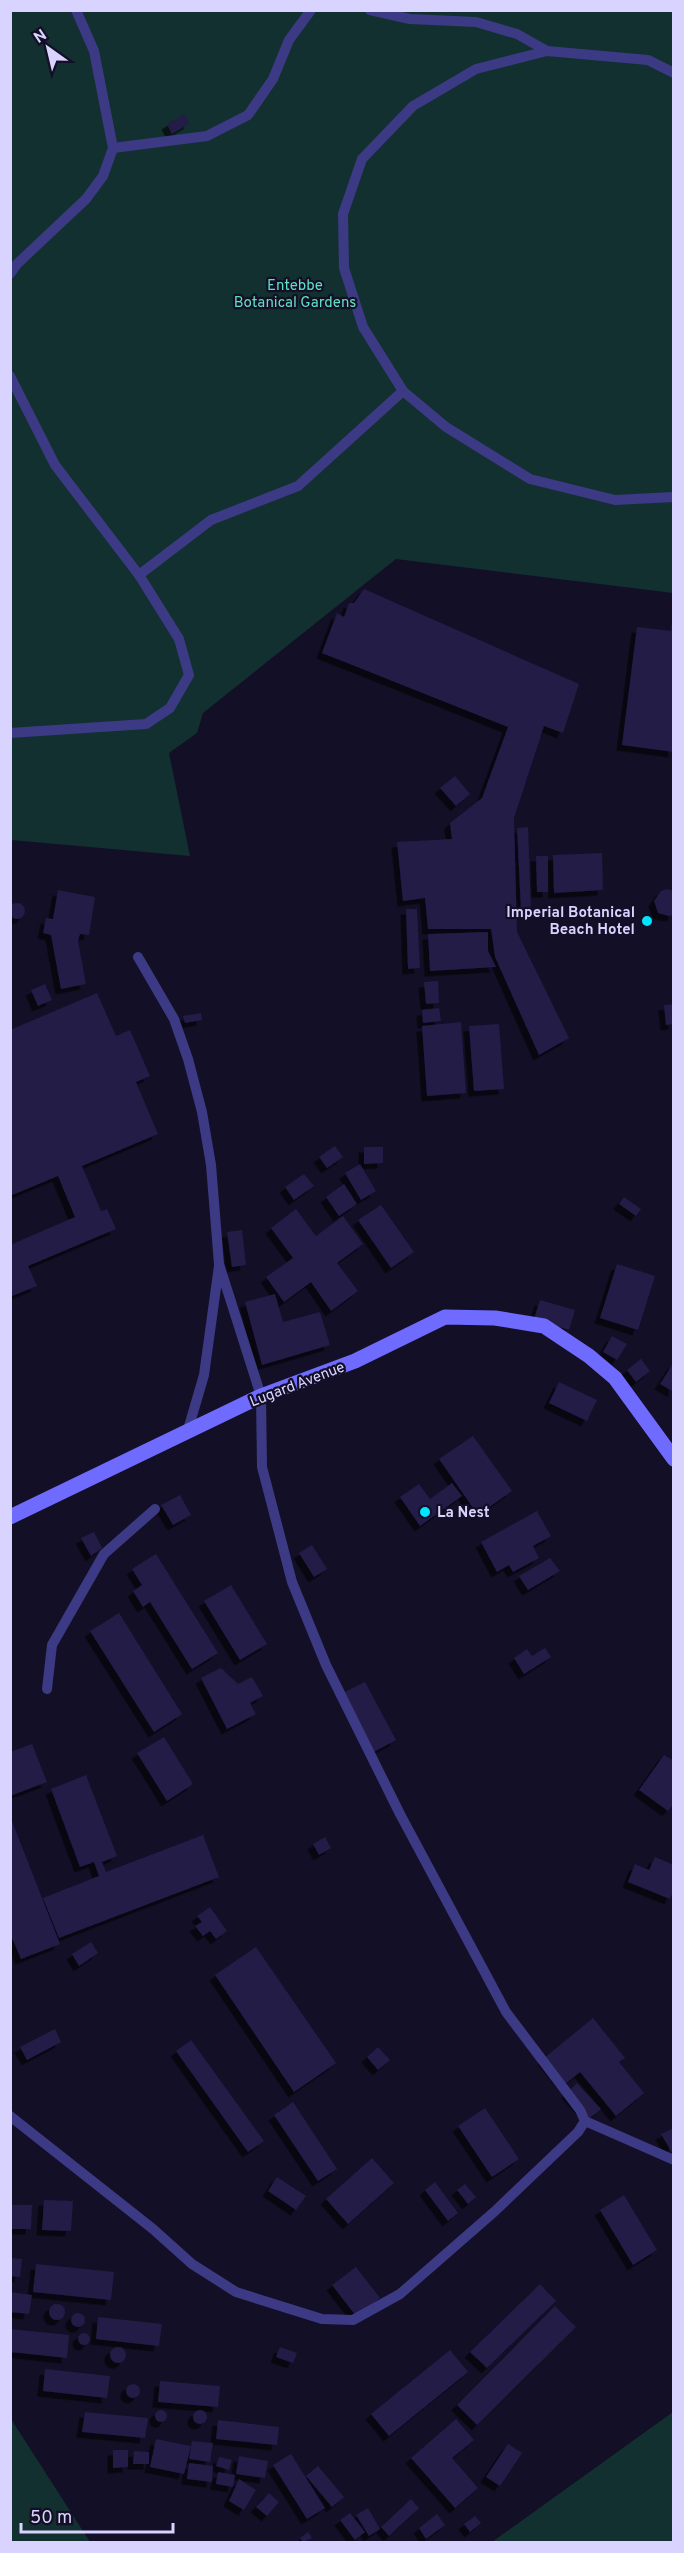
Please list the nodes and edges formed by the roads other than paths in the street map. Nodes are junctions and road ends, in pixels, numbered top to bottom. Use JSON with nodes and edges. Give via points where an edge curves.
{"nodes":[{"id":1,"x":76,"y":10,"type":"edge"},
{"id":2,"x":311,"y":10,"type":"edge"},
{"id":3,"x":370,"y":10,"type":"edge"},
{"id":4,"x":547,"y":51,"type":"junction"},
{"id":5,"x":674,"y":73,"type":"edge"},
{"id":6,"x":113,"y":148,"type":"junction"},
{"id":7,"x":10,"y":274,"type":"edge"},
{"id":8,"x":10,"y":376,"type":"edge"},
{"id":9,"x":403,"y":391,"type":"junction"},
{"id":10,"x":674,"y":497,"type":"edge"},
{"id":11,"x":139,"y":575,"type":"junction"},
{"id":12,"x":10,"y":733,"type":"edge"},
{"id":13,"x":138,"y":957,"type":"dead end"},
{"id":14,"x":219,"y":1264,"type":"junction"},
{"id":15,"x":261,"y":1396,"type":"junction"},
{"id":16,"x":187,"y":1434,"type":"junction"},
{"id":17,"x":674,"y":1459,"type":"edge"},
{"id":18,"x":155,"y":1509,"type":"dead end"},
{"id":19,"x":10,"y":1517,"type":"edge"},
{"id":20,"x":47,"y":1689,"type":"dead end"},
{"id":21,"x":10,"y":2116,"type":"edge"},
{"id":22,"x":585,"y":2121,"type":"junction"},
{"id":23,"x":674,"y":2160,"type":"edge"}],
"edges":[{"from":1,"to":6,"type":"lane","via":[[94,51]]},
{"from":2,"to":6,"type":"lane","via":[[248,115],[207,136]]},
{"from":3,"to":4,"type":"lane","via":[[410,19],[476,22],[517,34]]},
{"from":4,"to":5,"type":"lane","via":[[648,60]]},
{"from":4,"to":9,"type":"lane","via":[[476,69],[413,106],[362,159],[344,214],[344,268],[363,327]]},
{"from":6,"to":7,"type":"lane","via":[[103,176],[86,199]]},
{"from":8,"to":11,"type":"lane","via":[[55,465]]},
{"from":9,"to":10,"type":"lane","via":[[446,427],[530,479],[615,500]]},
{"from":9,"to":11,"type":"lane","via":[[298,486],[211,520]]},
{"from":11,"to":12,"type":"lane","via":[[179,639],[189,675],[170,708],[146,723]]},
{"from":13,"to":14,"type":"lane","via":[[174,1019],[202,1112]]},
{"from":14,"to":15,"type":"lane"},
{"from":14,"to":16,"type":"lane","via":[[204,1375]]},
{"from":15,"to":16,"type":"street","name":"Lugard Avenue"},
{"from":15,"to":17,"type":"street","name":"Lugard Avenue","via":[[355,1361],[445,1317],[495,1318],[544,1326],[589,1356],[615,1378]]},
{"from":15,"to":22,"type":"lane","via":[[262,1467],[292,1582],[326,1665],[506,2012]]},
{"from":16,"to":19,"type":"street","name":"Lugard Avenue"},
{"from":18,"to":20,"type":"lane","via":[[104,1554],[52,1645]]},
{"from":21,"to":22,"type":"lane","via":[[192,2264],[236,2292],[322,2319],[353,2320],[400,2294],[494,2212]]},
{"from":22,"to":23,"type":"lane"}]}
